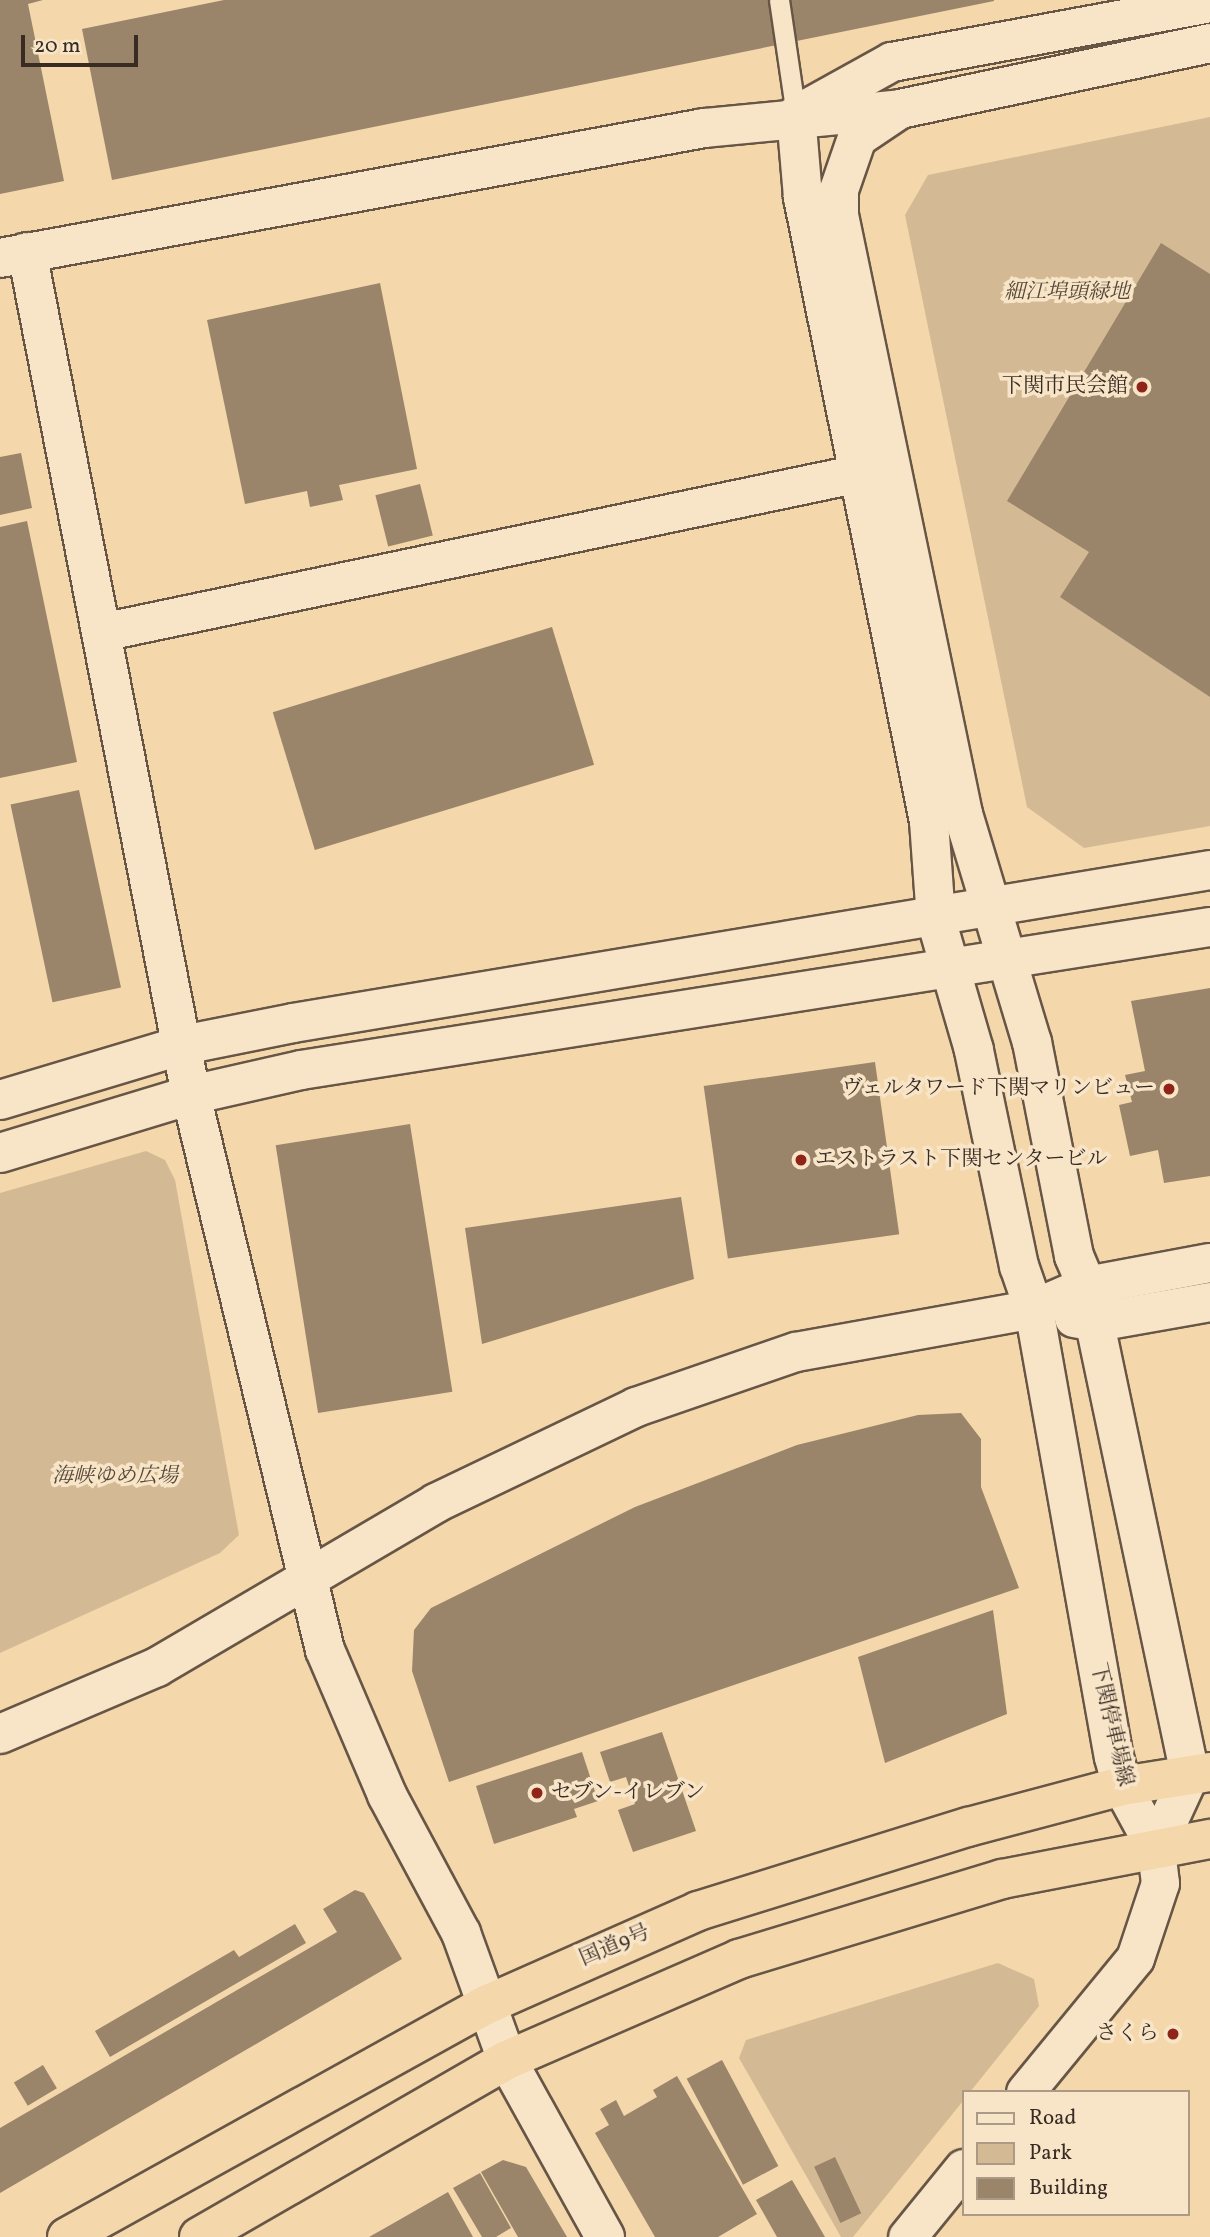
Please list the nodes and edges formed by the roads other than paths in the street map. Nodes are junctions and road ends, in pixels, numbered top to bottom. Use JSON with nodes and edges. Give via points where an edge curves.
{"nodes":[{"id":1,"x":779,"y":0,"type":"edge"},
{"id":2,"x":1210,"y":3,"type":"edge"},
{"id":3,"x":1210,"y":43,"type":"edge"},
{"id":4,"x":900,"y":109,"type":"junction"},
{"id":5,"x":796,"y":115,"type":"junction"},
{"id":6,"x":704,"y":128,"type":"junction"},
{"id":7,"x":803,"y":197,"type":"junction"},
{"id":8,"x":839,"y":215,"type":"junction"},
{"id":9,"x":14,"y":255,"type":"edge"},
{"id":10,"x":859,"y":473,"type":"junction"},
{"id":11,"x":106,"y":631,"type":"junction"},
{"id":12,"x":1210,"y":870,"type":"edge"},
{"id":13,"x":993,"y":909,"type":"junction"},
{"id":14,"x":936,"y":919,"type":"junction"},
{"id":15,"x":1210,"y":928,"type":"edge"},
{"id":16,"x":1005,"y":962,"type":"junction"},
{"id":17,"x":947,"y":971,"type":"junction"},
{"id":18,"x":183,"y":1045,"type":"junction"},
{"id":19,"x":191,"y":1095,"type":"junction"},
{"id":20,"x":0,"y":1100,"type":"edge"},
{"id":21,"x":0,"y":1153,"type":"edge"},
{"id":22,"x":1210,"y":1263,"type":"edge"},
{"id":23,"x":1087,"y":1286,"type":"junction"},
{"id":24,"x":1210,"y":1302,"type":"edge"},
{"id":25,"x":1034,"y":1310,"type":"junction"},
{"id":26,"x":1097,"y":1322,"type":"junction"},
{"id":27,"x":307,"y":1580,"type":"junction"},
{"id":28,"x":0,"y":1734,"type":"edge"},
{"id":29,"x":1200,"y":1773,"type":"edge"},
{"id":30,"x":1122,"y":1786,"type":"junction"},
{"id":31,"x":1210,"y":1839,"type":"edge"},
{"id":32,"x":1156,"y":1848,"type":"junction"},
{"id":33,"x":485,"y":2005,"type":"junction"},
{"id":34,"x":507,"y":2060,"type":"junction"},
{"id":35,"x":1027,"y":2090,"type":"edge"},
{"id":36,"x":962,"y":2169,"type":"edge"},
{"id":37,"x":67,"y":2237,"type":"edge"},
{"id":38,"x":199,"y":2237,"type":"edge"},
{"id":39,"x":605,"y":2237,"type":"edge"},
{"id":40,"x":908,"y":2237,"type":"edge"}],
"edges":[{"from":1,"to":5,"type":"lane"},
{"from":2,"to":5,"type":"street","via":[[892,62]]},
{"from":3,"to":4,"type":"street"},
{"from":4,"to":5,"type":"street"},
{"from":4,"to":8,"type":"street","via":[[857,138],[839,190]]},
{"from":5,"to":6,"type":"street"},
{"from":5,"to":7,"type":"street"},
{"from":5,"to":8,"type":"street","via":[[824,168]]},
{"from":6,"to":7,"type":"street","via":[[750,133],[769,142]]},
{"from":6,"to":9,"type":"street"},
{"from":7,"to":10,"type":"street","name":"下関停車場線"},
{"from":8,"to":13,"type":"street","via":[[963,814]]},
{"from":9,"to":11,"type":"street"},
{"from":10,"to":11,"type":"street"},
{"from":10,"to":14,"type":"street","name":"下関停車場線","via":[[929,821]]},
{"from":11,"to":18,"type":"street"},
{"from":12,"to":13,"type":"street"},
{"from":13,"to":14,"type":"street"},
{"from":13,"to":16,"type":"street"},
{"from":14,"to":17,"type":"street","name":"下関停車場線"},
{"from":14,"to":18,"type":"street"},
{"from":15,"to":16,"type":"street"},
{"from":16,"to":17,"type":"street"},
{"from":16,"to":23,"type":"street","via":[[1031,1042],[1074,1256]]},
{"from":17,"to":19,"type":"street","via":[[301,1070]]},
{"from":17,"to":25,"type":"street","name":"下関停車場線","via":[[974,1050],[1018,1266]]},
{"from":18,"to":19,"type":"street"},
{"from":18,"to":20,"type":"street"},
{"from":19,"to":21,"type":"street"},
{"from":19,"to":27,"type":"street"},
{"from":22,"to":23,"type":"street"},
{"from":23,"to":25,"type":"street"},
{"from":23,"to":26,"type":"street"},
{"from":24,"to":26,"type":"street"},
{"from":25,"to":26,"type":"street"},
{"from":25,"to":27,"type":"street","via":[[796,1352],[721,1374],[558,1441]]},
{"from":25,"to":30,"type":"street","name":"下関停車場線"},
{"from":26,"to":29,"type":"street"},
{"from":27,"to":28,"type":"street","via":[[157,1667]]},
{"from":27,"to":33,"type":"street","via":[[324,1650],[363,1745],[460,1933]]},
{"from":29,"to":30,"type":"highway","name":"国道9号"},
{"from":29,"to":32,"type":"street"},
{"from":30,"to":32,"type":"street","name":"下関停車場線"},
{"from":30,"to":33,"type":"highway","name":"国道9号","via":[[698,1911]]},
{"from":31,"to":32,"type":"highway"},
{"from":32,"to":34,"type":"highway","via":[[1002,1879],[739,1959]]},
{"from":32,"to":35,"type":"street","via":[[1160,1883],[1135,1958]]},
{"from":33,"to":34,"type":"street"},
{"from":33,"to":37,"type":"highway","name":"国道9号"},
{"from":34,"to":38,"type":"highway"},
{"from":34,"to":39,"type":"street"},
{"from":36,"to":40,"type":"street"}]}
